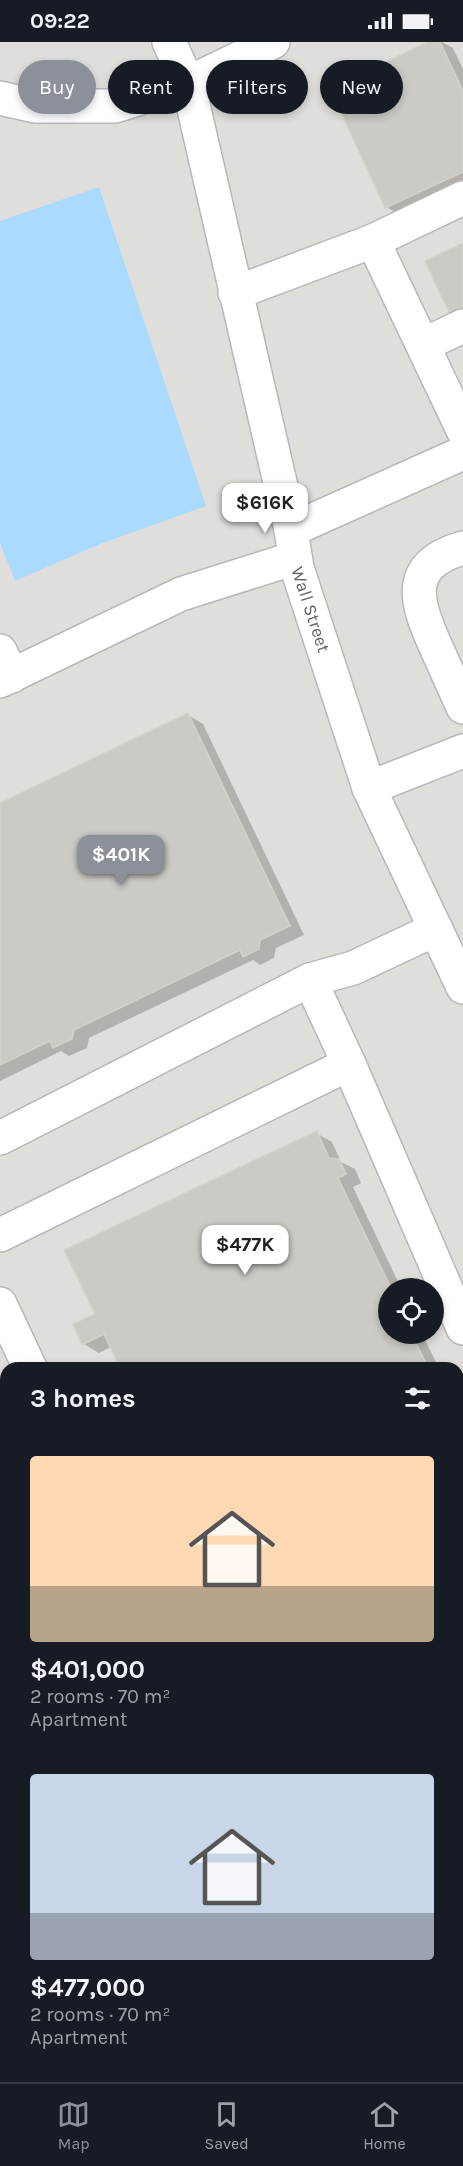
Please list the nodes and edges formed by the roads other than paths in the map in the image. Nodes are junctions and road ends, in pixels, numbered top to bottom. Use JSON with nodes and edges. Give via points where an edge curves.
{"nodes":[{"id":1,"x":169,"y":42,"type":"edge"},
{"id":2,"x":273,"y":42,"type":"edge"},
{"id":3,"x":177,"y":60,"type":"edge"},
{"id":4,"x":194,"y":80,"type":"edge"},
{"id":5,"x":0,"y":98,"type":"edge"},
{"id":6,"x":108,"y":106,"type":"edge"},
{"id":7,"x":194,"y":110,"type":"edge"},
{"id":8,"x":463,"y":198,"type":"edge"},
{"id":9,"x":373,"y":241,"type":"junction"},
{"id":10,"x":235,"y":293,"type":"junction"},
{"id":11,"x":463,"y":326,"type":"edge"},
{"id":12,"x":423,"y":345,"type":"junction"},
{"id":13,"x":463,"y":430,"type":"edge"},
{"id":14,"x":463,"y":453,"type":"edge"},
{"id":15,"x":293,"y":544,"type":"junction"},
{"id":16,"x":463,"y":548,"type":"edge"},
{"id":17,"x":4,"y":670,"type":"edge"},
{"id":18,"x":463,"y":707,"type":"edge"},
{"id":19,"x":463,"y":751,"type":"edge"},
{"id":20,"x":369,"y":788,"type":"junction"},
{"id":21,"x":436,"y":929,"type":"junction"},
{"id":22,"x":310,"y":980,"type":"junction"},
{"id":23,"x":463,"y":987,"type":"edge"},
{"id":24,"x":349,"y":1064,"type":"junction"},
{"id":25,"x":0,"y":1138,"type":"edge"},
{"id":26,"x":0,"y":1235,"type":"edge"},
{"id":27,"x":0,"y":1304,"type":"edge"},
{"id":28,"x":463,"y":1328,"type":"edge"},
{"id":29,"x":27,"y":1362,"type":"edge"}],
"edges":[{"from":1,"to":3,"type":"street","name":"Wall Street"},
{"from":2,"to":4,"type":"street"},
{"from":5,"to":6,"type":"street","via":[[35,106]]},
{"from":7,"to":10,"type":"street","name":"Wall Street"},
{"from":8,"to":9,"type":"street"},
{"from":9,"to":10,"type":"street"},
{"from":9,"to":12,"type":"street"},
{"from":10,"to":15,"type":"street","name":"Wall Street"},
{"from":11,"to":12,"type":"street"},
{"from":12,"to":13,"type":"street"},
{"from":14,"to":15,"type":"street"},
{"from":15,"to":17,"type":"street"},
{"from":15,"to":20,"type":"street","name":"Wall Street","via":[[297,568]]},
{"from":16,"to":18,"type":"street","via":[[437,559],[426,570],[418,600]]},
{"from":19,"to":20,"type":"street"},
{"from":20,"to":21,"type":"street","name":"Wall Street"},
{"from":21,"to":22,"type":"street","via":[[353,968]]},
{"from":21,"to":23,"type":"street","name":"Wall Street"},
{"from":22,"to":24,"type":"street"},
{"from":22,"to":25,"type":"street"},
{"from":24,"to":26,"type":"street"},
{"from":24,"to":28,"type":"street"},
{"from":27,"to":29,"type":"street"}]}
